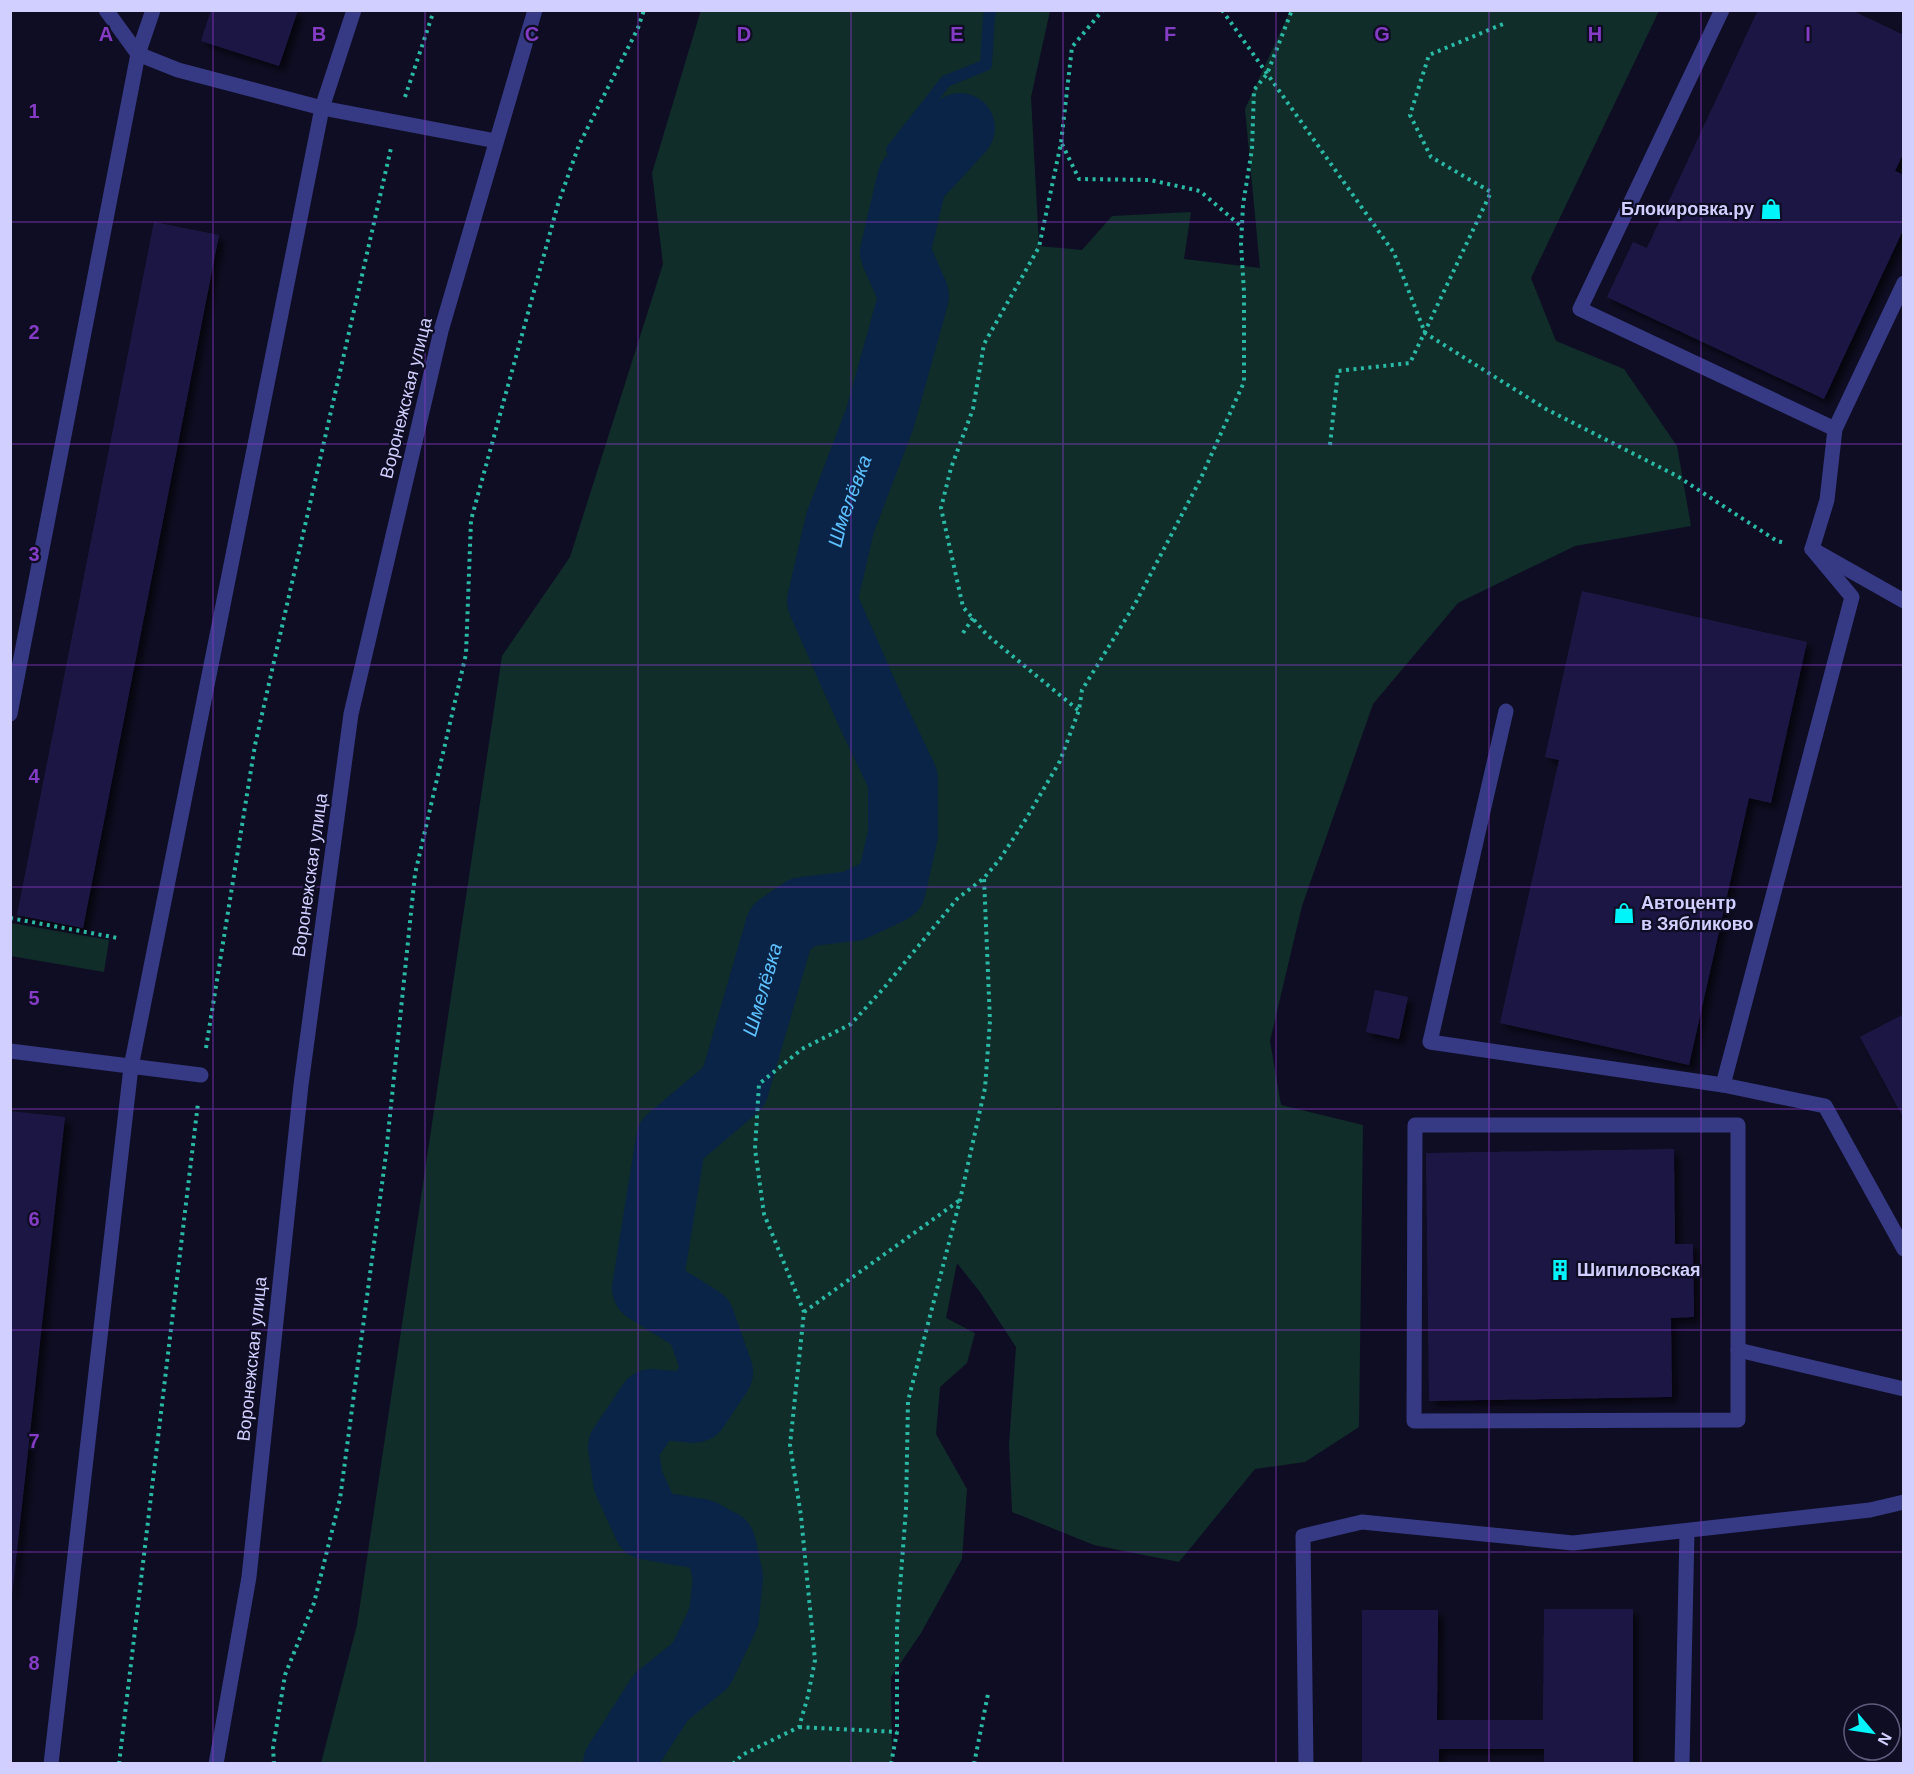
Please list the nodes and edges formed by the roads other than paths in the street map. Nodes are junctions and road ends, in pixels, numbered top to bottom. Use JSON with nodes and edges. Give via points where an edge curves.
{"nodes":[{"id":1,"x":106,"y":10,"type":"edge"},
{"id":2,"x":153,"y":10,"type":"edge"},
{"id":3,"x":354,"y":10,"type":"edge"},
{"id":4,"x":535,"y":10,"type":"edge"},
{"id":5,"x":1722,"y":10,"type":"edge"},
{"id":6,"x":138,"y":54,"type":"junction"},
{"id":7,"x":322,"y":108,"type":"junction"},
{"id":8,"x":496,"y":141,"type":"junction"},
{"id":9,"x":1904,"y":283,"type":"edge"},
{"id":10,"x":1835,"y":429,"type":"junction"},
{"id":11,"x":1812,"y":549,"type":"junction"},
{"id":12,"x":1904,"y":601,"type":"edge"},
{"id":13,"x":1506,"y":711,"type":"dead end"},
{"id":14,"x":10,"y":714,"type":"edge"},
{"id":15,"x":10,"y":1051,"type":"edge"},
{"id":16,"x":131,"y":1067,"type":"junction"},
{"id":17,"x":201,"y":1075,"type":"road end"},
{"id":18,"x":1723,"y":1085,"type":"junction"},
{"id":19,"x":1904,"y":1249,"type":"edge"},
{"id":20,"x":1738,"y":1350,"type":"junction"},
{"id":21,"x":1904,"y":1389,"type":"edge"},
{"id":22,"x":1904,"y":1502,"type":"edge"},
{"id":23,"x":1687,"y":1531,"type":"junction"},
{"id":24,"x":51,"y":1764,"type":"edge"},
{"id":25,"x":216,"y":1764,"type":"edge"},
{"id":26,"x":1306,"y":1764,"type":"edge"},
{"id":27,"x":1682,"y":1764,"type":"edge"}],
"edges":[{"from":1,"to":6,"type":"street"},
{"from":2,"to":6,"type":"street"},
{"from":3,"to":7,"type":"street"},
{"from":4,"to":8,"type":"street","name":"Воронежская улица"},
{"from":5,"to":10,"type":"street","via":[[1580,309]]},
{"from":6,"to":7,"type":"street","via":[[178,70]]},
{"from":6,"to":14,"type":"street"},
{"from":7,"to":8,"type":"street"},
{"from":7,"to":16,"type":"street"},
{"from":8,"to":25,"type":"street","name":"Воронежская улица","via":[[441,331],[351,714],[301,1084],[249,1577]]},
{"from":9,"to":10,"type":"street"},
{"from":10,"to":11,"type":"street","via":[[1827,500]]},
{"from":11,"to":12,"type":"street"},
{"from":11,"to":18,"type":"street","via":[[1852,597]]},
{"from":13,"to":18,"type":"street","via":[[1430,1042]]},
{"from":15,"to":16,"type":"street"},
{"from":16,"to":17,"type":"street"},
{"from":16,"to":24,"type":"street"},
{"from":18,"to":19,"type":"street","via":[[1825,1106]]},
{"from":20,"to":20,"type":"street","via":[[1738,1420],[1414,1421],[1415,1125],[1738,1125]]},
{"from":20,"to":21,"type":"street"},
{"from":22,"to":23,"type":"street","via":[[1870,1510]]},
{"from":23,"to":26,"type":"street","via":[[1573,1544],[1362,1522],[1303,1536]]},
{"from":23,"to":27,"type":"street"}]}
